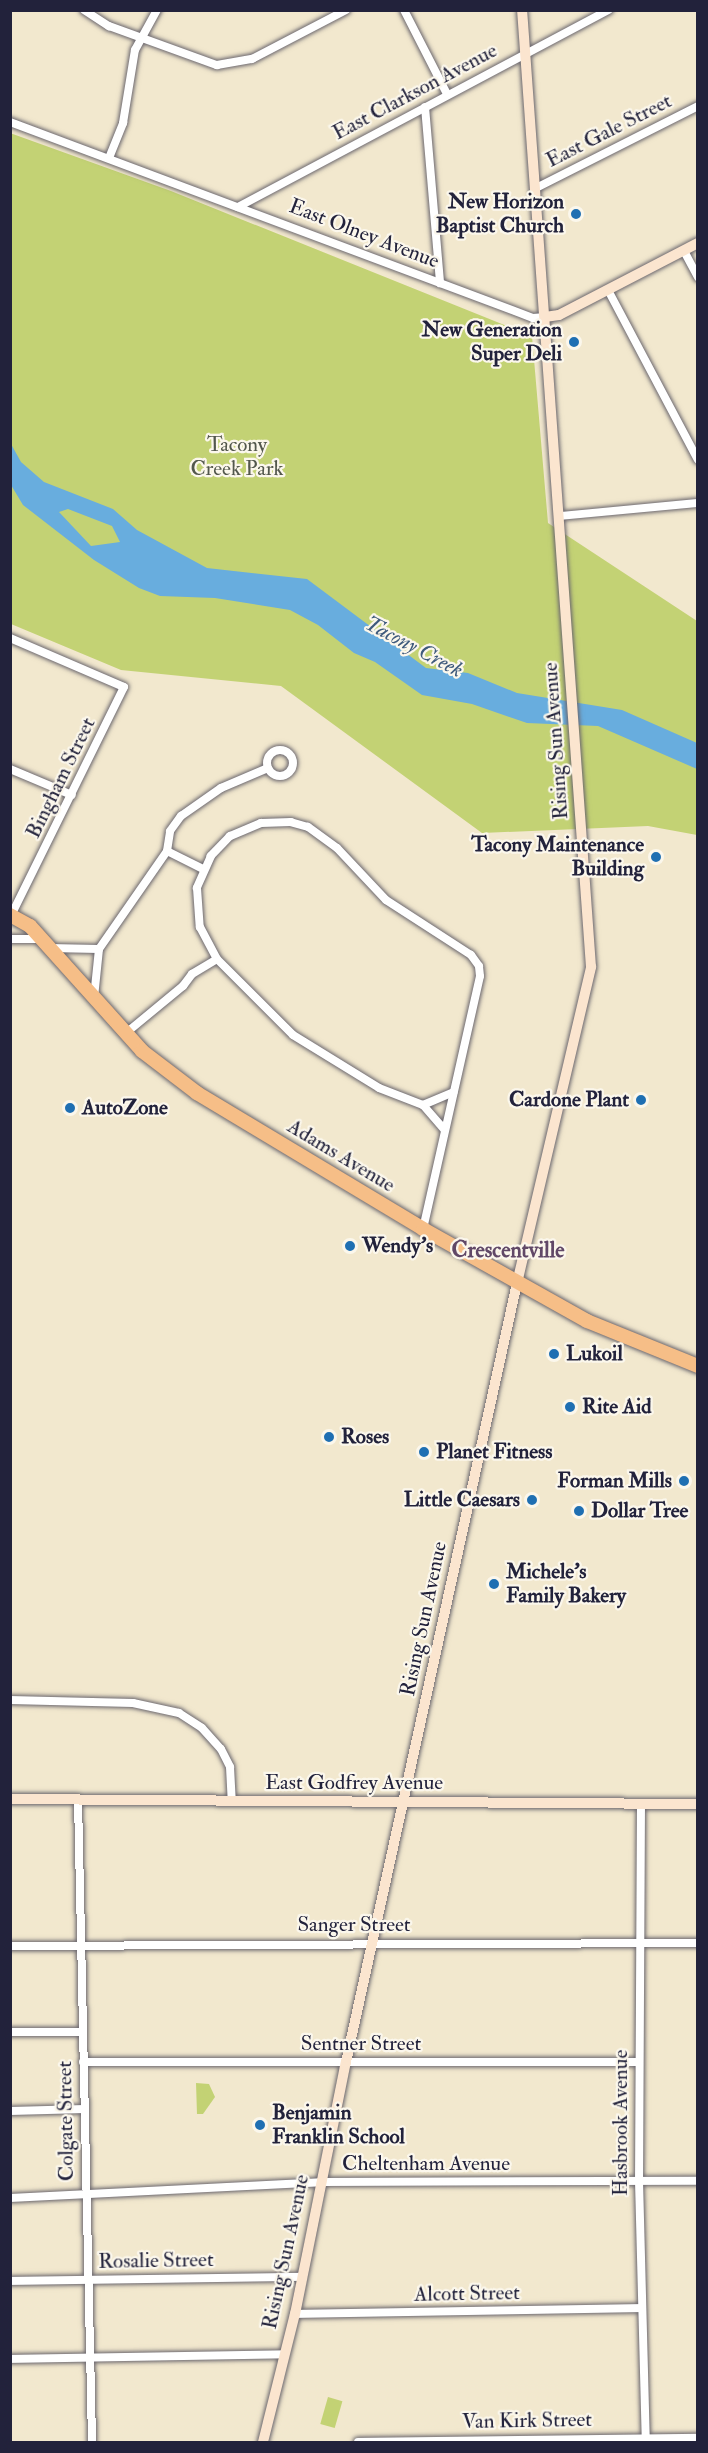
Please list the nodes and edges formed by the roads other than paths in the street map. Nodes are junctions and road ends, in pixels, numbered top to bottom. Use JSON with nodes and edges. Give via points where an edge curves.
{"nodes":[{"id":1,"x":84,"y":10,"type":"edge"},
{"id":2,"x":157,"y":10,"type":"edge"},
{"id":3,"x":346,"y":10,"type":"edge"},
{"id":4,"x":404,"y":10,"type":"edge"},
{"id":5,"x":522,"y":10,"type":"edge"},
{"id":6,"x":609,"y":10,"type":"edge"},
{"id":7,"x":141,"y":37,"type":"junction"},
{"id":8,"x":525,"y":54,"type":"junction"},
{"id":9,"x":447,"y":94,"type":"junction"},
{"id":10,"x":698,"y":106,"type":"edge"},
{"id":11,"x":424,"y":107,"type":"junction"},
{"id":12,"x":10,"y":122,"type":"edge"},
{"id":13,"x":109,"y":158,"type":"junction"},
{"id":14,"x":536,"y":188,"type":"junction"},
{"id":15,"x":238,"y":207,"type":"junction"},
{"id":16,"x":698,"y":243,"type":"edge"},
{"id":17,"x":684,"y":251,"type":"junction"},
{"id":18,"x":698,"y":277,"type":"edge"},
{"id":19,"x":440,"y":283,"type":"junction"},
{"id":20,"x":608,"y":290,"type":"junction"},
{"id":21,"x":545,"y":317,"type":"junction"},
{"id":22,"x":698,"y":460,"type":"edge"},
{"id":23,"x":698,"y":503,"type":"edge"},
{"id":24,"x":560,"y":516,"type":"junction"},
{"id":25,"x":10,"y":638,"type":"edge"},
{"id":26,"x":268,"y":768,"type":"dead end"},
{"id":27,"x":10,"y":769,"type":"edge"},
{"id":28,"x":72,"y":795,"type":"junction"},
{"id":29,"x":167,"y":851,"type":"junction"},
{"id":30,"x":203,"y":869,"type":"junction"},
{"id":31,"x":11,"y":916,"type":"edge"},
{"id":32,"x":10,"y":939,"type":"edge"},
{"id":33,"x":45,"y":944,"type":"junction"},
{"id":34,"x":99,"y":949,"type":"junction"},
{"id":35,"x":217,"y":959,"type":"junction"},
{"id":36,"x":94,"y":998,"type":"junction"},
{"id":37,"x":126,"y":1033,"type":"junction"},
{"id":38,"x":453,"y":1092,"type":"junction"},
{"id":39,"x":423,"y":1105,"type":"junction"},
{"id":40,"x":445,"y":1130,"type":"junction"},
{"id":41,"x":423,"y":1229,"type":"junction"},
{"id":42,"x":517,"y":1283,"type":"junction"},
{"id":43,"x":698,"y":1366,"type":"edge"},
{"id":44,"x":10,"y":1700,"type":"edge"},
{"id":45,"x":10,"y":1799,"type":"edge"},
{"id":46,"x":78,"y":1799,"type":"junction"},
{"id":47,"x":232,"y":1801,"type":"junction"},
{"id":48,"x":404,"y":1803,"type":"junction"},
{"id":49,"x":641,"y":1803,"type":"junction"},
{"id":50,"x":698,"y":1803,"type":"edge"},
{"id":51,"x":373,"y":1942,"type":"junction"},
{"id":52,"x":639,"y":1942,"type":"junction"},
{"id":53,"x":698,"y":1943,"type":"edge"},
{"id":54,"x":84,"y":1944,"type":"junction"},
{"id":55,"x":10,"y":1946,"type":"edge"},
{"id":56,"x":82,"y":2031,"type":"junction"},
{"id":57,"x":10,"y":2032,"type":"edge"},
{"id":58,"x":83,"y":2062,"type":"junction"},
{"id":59,"x":346,"y":2062,"type":"junction"},
{"id":60,"x":638,"y":2062,"type":"junction"},
{"id":61,"x":85,"y":2109,"type":"junction"},
{"id":62,"x":10,"y":2111,"type":"edge"},
{"id":63,"x":639,"y":2181,"type":"junction"},
{"id":64,"x":698,"y":2181,"type":"edge"},
{"id":65,"x":321,"y":2182,"type":"junction"},
{"id":66,"x":85,"y":2196,"type":"junction"},
{"id":67,"x":10,"y":2198,"type":"edge"},
{"id":68,"x":302,"y":2277,"type":"junction"},
{"id":69,"x":87,"y":2280,"type":"junction"},
{"id":70,"x":10,"y":2281,"type":"edge"},
{"id":71,"x":640,"y":2308,"type":"junction"},
{"id":72,"x":295,"y":2314,"type":"junction"},
{"id":73,"x":284,"y":2354,"type":"junction"},
{"id":74,"x":89,"y":2358,"type":"junction"},
{"id":75,"x":10,"y":2360,"type":"edge"},
{"id":76,"x":698,"y":2438,"type":"edge"},
{"id":77,"x":645,"y":2440,"type":"edge"},
{"id":78,"x":92,"y":2442,"type":"edge"},
{"id":79,"x":263,"y":2442,"type":"edge"},
{"id":80,"x":358,"y":2442,"type":"edge"}],
"edges":[{"from":1,"to":7,"type":"street","via":[[99,21]]},
{"from":2,"to":7,"type":"street"},
{"from":3,"to":7,"type":"street","via":[[234,65],[201,61]]},
{"from":4,"to":9,"type":"street"},
{"from":5,"to":8,"type":"main road","name":"Rising Sun Avenue"},
{"from":6,"to":8,"type":"street","name":"East Clarkson Avenue"},
{"from":7,"to":13,"type":"street","via":[[130,70],[123,123]]},
{"from":8,"to":9,"type":"street","name":"East Clarkson Avenue"},
{"from":8,"to":14,"type":"main road","name":"Rising Sun Avenue"},
{"from":9,"to":11,"type":"street","name":"East Clarkson Avenue"},
{"from":10,"to":14,"type":"street","name":"East Gale Street"},
{"from":11,"to":15,"type":"street","name":"East Clarkson Avenue"},
{"from":11,"to":19,"type":"street"},
{"from":12,"to":13,"type":"street","name":"East Olney Avenue"},
{"from":13,"to":15,"type":"street","name":"East Olney Avenue"},
{"from":14,"to":21,"type":"main road","name":"Rising Sun Avenue"},
{"from":15,"to":19,"type":"street","name":"East Olney Avenue"},
{"from":16,"to":17,"type":"main road","name":"East Olney Avenue"},
{"from":17,"to":18,"type":"street"},
{"from":17,"to":20,"type":"main road","name":"East Olney Avenue"},
{"from":19,"to":21,"type":"street","name":"East Olney Avenue","via":[[533,318]]},
{"from":20,"to":21,"type":"main road","name":"East Olney Avenue","via":[[559,315]]},
{"from":20,"to":22,"type":"street"},
{"from":21,"to":24,"type":"main road","name":"Rising Sun Avenue"},
{"from":23,"to":24,"type":"street"},
{"from":24,"to":42,"type":"main road","name":"Rising Sun Avenue","via":[[591,967]]},
{"from":25,"to":28,"type":"street","name":"Bingham Street","via":[[124,687]]},
{"from":26,"to":29,"type":"street","via":[[243,776],[195,804],[170,831]]},
{"from":27,"to":28,"type":"street"},
{"from":28,"to":31,"type":"street","name":"Bingham Street"},
{"from":29,"to":30,"type":"street"},
{"from":29,"to":34,"type":"street"},
{"from":30,"to":35,"type":"street","via":[[196,913],[204,938]]},
{"from":30,"to":38,"type":"street","via":[[230,837],[247,827],[277,821],[308,827],[326,837],[386,900],[471,955],[479,966]]},
{"from":31,"to":33,"type":"highway","name":"Adams Avenue","via":[[30,926]]},
{"from":32,"to":33,"type":"street"},
{"from":33,"to":34,"type":"street"},
{"from":33,"to":36,"type":"highway","name":"Adams Avenue"},
{"from":34,"to":36,"type":"street"},
{"from":35,"to":37,"type":"street","via":[[192,974]]},
{"from":35,"to":39,"type":"street","via":[[268,1013],[322,1056],[380,1088]]},
{"from":36,"to":37,"type":"highway","name":"Adams Avenue"},
{"from":37,"to":41,"type":"highway","name":"Adams Avenue","via":[[160,1067],[204,1098]]},
{"from":38,"to":39,"type":"street"},
{"from":38,"to":40,"type":"street"},
{"from":39,"to":40,"type":"street"},
{"from":40,"to":41,"type":"street"},
{"from":41,"to":42,"type":"highway","name":"Adams Avenue"},
{"from":42,"to":43,"type":"highway","name":"Adams Avenue","via":[[599,1328]]},
{"from":42,"to":48,"type":"main road","name":"Rising Sun Avenue"},
{"from":44,"to":47,"type":"street","via":[[133,1703],[179,1713],[202,1728],[221,1749],[230,1767]]},
{"from":45,"to":46,"type":"main road","name":"East Godfrey Avenue"},
{"from":46,"to":47,"type":"main road","name":"East Godfrey Avenue"},
{"from":46,"to":54,"type":"street","name":"Colgate Street"},
{"from":47,"to":48,"type":"main road","name":"East Godfrey Avenue"},
{"from":48,"to":49,"type":"main road","name":"East Godfrey Avenue"},
{"from":48,"to":51,"type":"main road","name":"Rising Sun Avenue"},
{"from":49,"to":50,"type":"main road","name":"East Godfrey Avenue"},
{"from":49,"to":52,"type":"street","name":"Hasbrook Avenue"},
{"from":51,"to":52,"type":"street","name":"Sanger Street"},
{"from":51,"to":54,"type":"street","name":"Sanger Street"},
{"from":51,"to":59,"type":"main road","name":"Rising Sun Avenue"},
{"from":52,"to":53,"type":"street","name":"Sanger Street"},
{"from":52,"to":60,"type":"street","name":"Hasbrook Avenue"},
{"from":54,"to":55,"type":"street","name":"Sanger Street"},
{"from":54,"to":56,"type":"street","name":"Colgate Street"},
{"from":56,"to":57,"type":"street"},
{"from":56,"to":58,"type":"street","name":"Colgate Street"},
{"from":58,"to":59,"type":"street","name":"Sentner Street"},
{"from":58,"to":61,"type":"street","name":"Colgate Street"},
{"from":59,"to":60,"type":"street","name":"Sentner Street"},
{"from":59,"to":65,"type":"main road","name":"Rising Sun Avenue"},
{"from":60,"to":63,"type":"street","name":"Hasbrook Avenue"},
{"from":61,"to":62,"type":"street"},
{"from":61,"to":66,"type":"street","name":"Colgate Street"},
{"from":63,"to":64,"type":"street","name":"Cheltenham Avenue"},
{"from":63,"to":65,"type":"street","name":"Cheltenham Avenue"},
{"from":63,"to":71,"type":"street","name":"Hasbrook Avenue"},
{"from":65,"to":66,"type":"street","name":"Cheltenham Avenue"},
{"from":65,"to":68,"type":"main road","name":"Rising Sun Avenue"},
{"from":66,"to":67,"type":"street","name":"Cheltenham Avenue"},
{"from":66,"to":69,"type":"street","name":"Colgate Street"},
{"from":68,"to":69,"type":"street","name":"Rosalie Street"},
{"from":68,"to":72,"type":"main road","name":"Rising Sun Avenue"},
{"from":69,"to":70,"type":"street","name":"Rosalie Street"},
{"from":69,"to":74,"type":"street","name":"Colgate Street"},
{"from":71,"to":72,"type":"street","name":"Alcott Street"},
{"from":71,"to":77,"type":"street","name":"Hasbrook Avenue"},
{"from":72,"to":73,"type":"main road","name":"Rising Sun Avenue"},
{"from":73,"to":74,"type":"street"},
{"from":73,"to":79,"type":"main road","name":"Rising Sun Avenue"},
{"from":74,"to":75,"type":"street"},
{"from":74,"to":78,"type":"street","name":"Colgate Street"},
{"from":76,"to":77,"type":"street","name":"Van Kirk Street"},
{"from":77,"to":80,"type":"street","name":"Van Kirk Street"}]}
